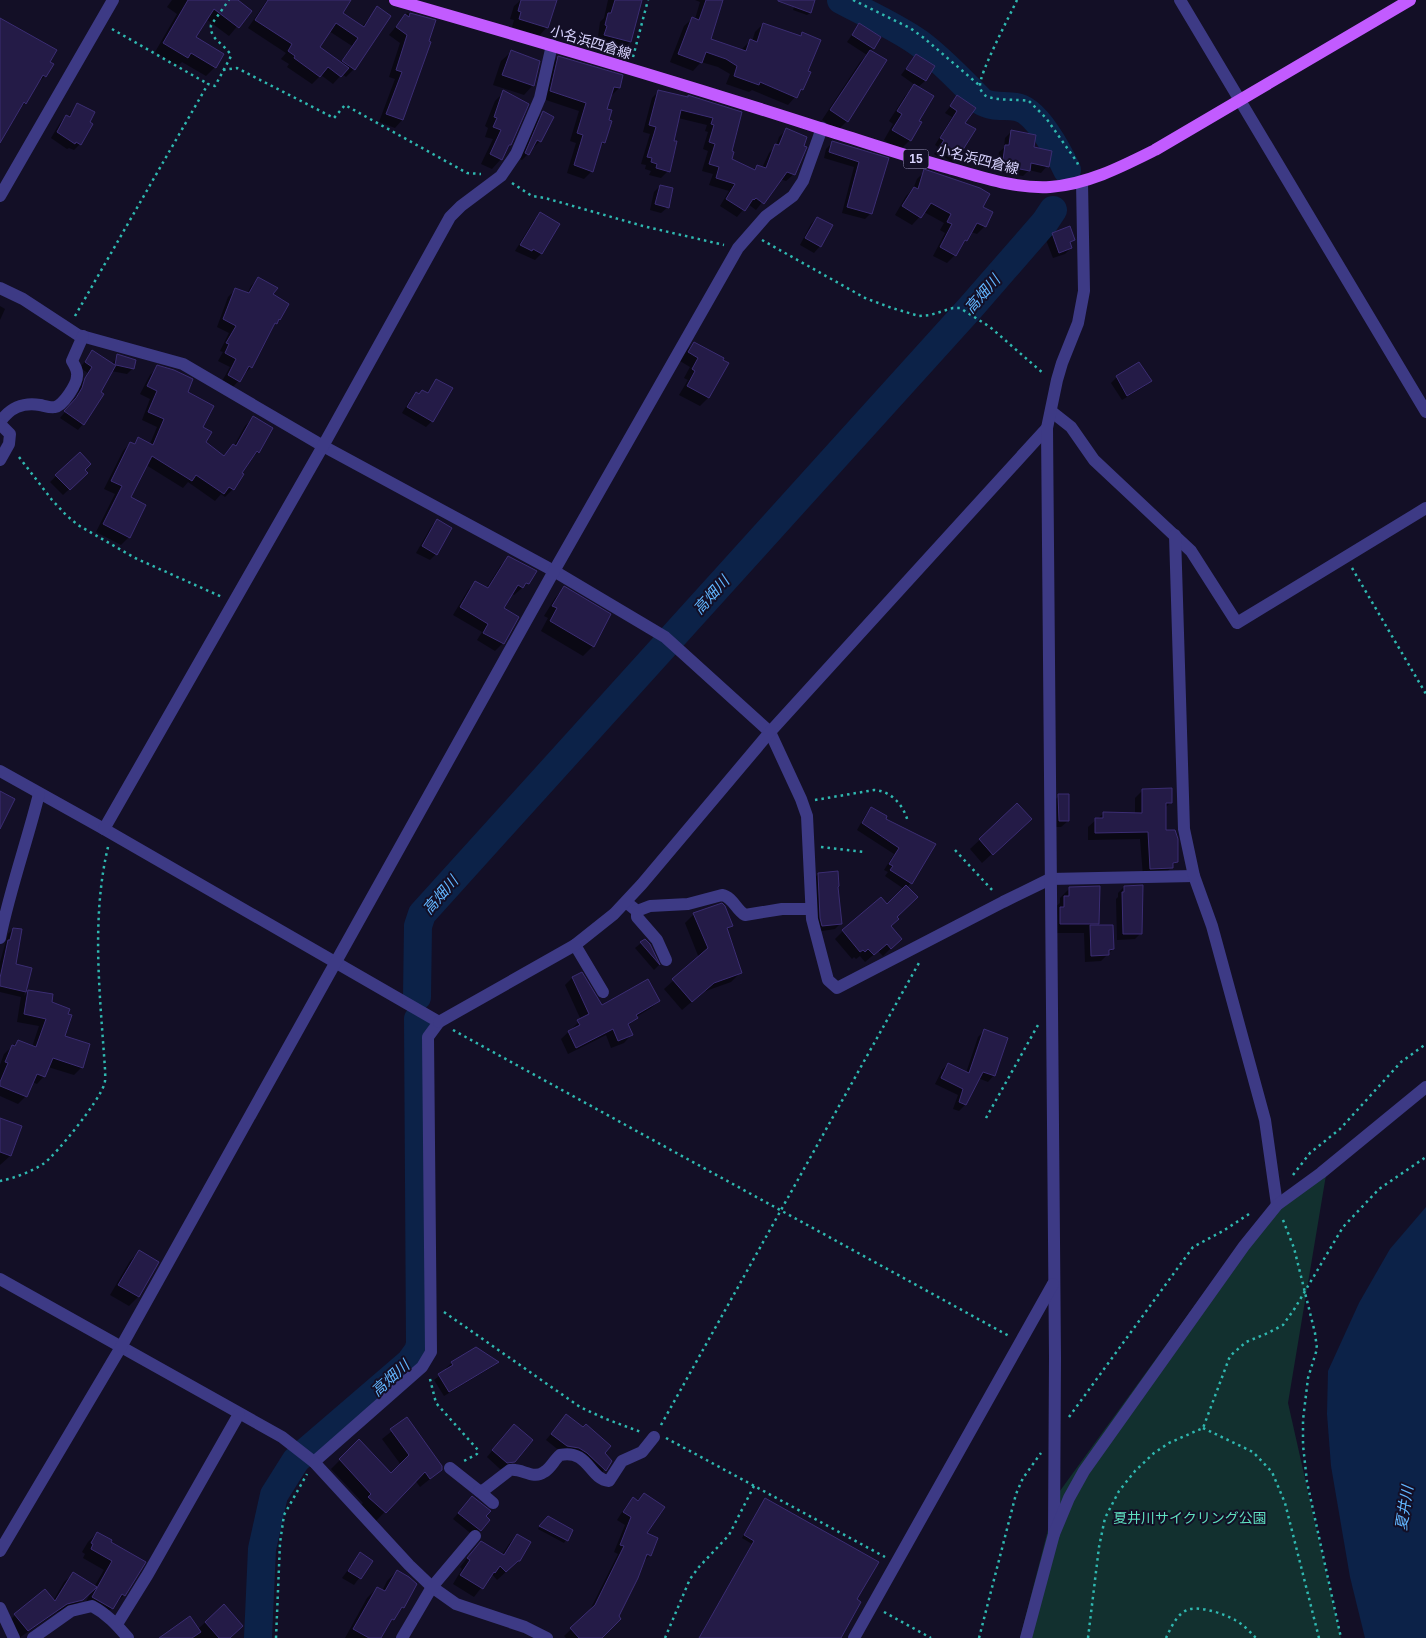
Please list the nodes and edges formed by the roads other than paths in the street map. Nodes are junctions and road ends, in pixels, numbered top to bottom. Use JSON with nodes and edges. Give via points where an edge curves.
{"nodes":[{"id":1,"x":113,"y":0,"type":"edge"},
{"id":2,"x":395,"y":0,"type":"edge"},
{"id":3,"x":1180,"y":0,"type":"edge"},
{"id":4,"x":1410,"y":0,"type":"edge"},
{"id":5,"x":424,"y":4,"type":"edge"},
{"id":6,"x":552,"y":45,"type":"junction"},
{"id":7,"x":1241,"y":100,"type":"junction"},
{"id":8,"x":822,"y":128,"type":"junction"},
{"id":9,"x":1082,"y":182,"type":"junction"},
{"id":10,"x":0,"y":196,"type":"edge"},
{"id":11,"x":0,"y":288,"type":"edge"},
{"id":12,"x":83,"y":336,"type":"junction"},
{"id":13,"x":1052,"y":412,"type":"junction"},
{"id":14,"x":1426,"y":412,"type":"edge"},
{"id":15,"x":0,"y":423,"type":"edge"},
{"id":16,"x":1048,"y":428,"type":"junction"},
{"id":17,"x":323,"y":446,"type":"junction"},
{"id":18,"x":0,"y":460,"type":"edge"},
{"id":19,"x":1426,"y":508,"type":"edge"},
{"id":20,"x":1175,"y":535,"type":"junction"},
{"id":21,"x":554,"y":570,"type":"junction"},
{"id":22,"x":770,"y":732,"type":"junction"},
{"id":23,"x":0,"y":771,"type":"edge"},
{"id":24,"x":39,"y":794,"type":"junction"},
{"id":25,"x":108,"y":831,"type":"junction"},
{"id":26,"x":1194,"y":876,"type":"junction"},
{"id":27,"x":1050,"y":879,"type":"junction"},
{"id":28,"x":626,"y":902,"type":"junction"},
{"id":29,"x":811,"y":909,"type":"junction"},
{"id":30,"x":636,"y":910,"type":"junction"},
{"id":31,"x":0,"y":938,"type":"edge"},
{"id":32,"x":575,"y":944,"type":"junction"},
{"id":33,"x":666,"y":960,"type":"dead end"},
{"id":34,"x":335,"y":962,"type":"junction"},
{"id":35,"x":603,"y":992,"type":"dead end"},
{"id":36,"x":439,"y":1022,"type":"junction"},
{"id":37,"x":1426,"y":1087,"type":"edge"},
{"id":38,"x":1277,"y":1205,"type":"junction"},
{"id":39,"x":0,"y":1279,"type":"edge"},
{"id":40,"x":1054,"y":1282,"type":"junction"},
{"id":41,"x":122,"y":1347,"type":"junction"},
{"id":42,"x":240,"y":1414,"type":"junction"},
{"id":43,"x":654,"y":1437,"type":"road end"},
{"id":44,"x":311,"y":1460,"type":"junction"},
{"id":45,"x":450,"y":1468,"type":"road end"},
{"id":46,"x":479,"y":1490,"type":"junction"},
{"id":47,"x":493,"y":1503,"type":"dead end"},
{"id":48,"x":1054,"y":1534,"type":"junction"},
{"id":49,"x":475,"y":1536,"type":"dead end"},
{"id":50,"x":0,"y":1551,"type":"edge"},
{"id":51,"x":432,"y":1587,"type":"junction"},
{"id":52,"x":0,"y":1608,"type":"edge"},
{"id":53,"x":117,"y":1624,"type":"junction"},
{"id":54,"x":544,"y":1637,"type":"edge"},
{"id":55,"x":14,"y":1638,"type":"edge"},
{"id":56,"x":33,"y":1638,"type":"edge"},
{"id":57,"x":128,"y":1638,"type":"edge"},
{"id":58,"x":402,"y":1638,"type":"edge"},
{"id":59,"x":854,"y":1638,"type":"edge"},
{"id":60,"x":1026,"y":1638,"type":"edge"}],
"edges":[{"from":1,"to":10,"type":"street"},
{"from":2,"to":5,"type":"main road","name":"小名浜四倉線","number":"15"},
{"from":3,"to":7,"type":"street"},
{"from":4,"to":7,"type":"main road","name":"小名浜四倉線","number":"15"},
{"from":5,"to":6,"type":"main road","name":"小名浜四倉線","number":"15"},
{"from":6,"to":8,"type":"main road","name":"小名浜四倉線","number":"15"},
{"from":6,"to":17,"type":"street","via":[[540,98],[516,154],[501,176],[450,217]]},
{"from":7,"to":9,"type":"main road","name":"小名浜四倉線","number":"15","via":[[1155,150]]},
{"from":7,"to":14,"type":"street"},
{"from":8,"to":9,"type":"main road","name":"小名浜四倉線","number":"15","via":[[1010,184],[1049,187]]},
{"from":8,"to":21,"type":"street","via":[[803,181],[793,196],[766,216],[738,248]]},
{"from":9,"to":13,"type":"street","via":[[1084,291],[1078,323],[1057,380]]},
{"from":11,"to":12,"type":"street"},
{"from":12,"to":15,"type":"street","via":[[72,362],[76,381],[63,403],[54,407],[22,404],[7,413]]},
{"from":12,"to":17,"type":"street","via":[[183,364]]},
{"from":13,"to":16,"type":"street"},
{"from":13,"to":20,"type":"street","via":[[1072,427],[1094,460]]},
{"from":15,"to":18,"type":"street","via":[[10,434],[9,444]]},
{"from":16,"to":22,"type":"street"},
{"from":16,"to":27,"type":"street"},
{"from":17,"to":21,"type":"street"},
{"from":17,"to":25,"type":"street","via":[[232,602]]},
{"from":19,"to":20,"type":"street","via":[[1237,623],[1191,551]]},
{"from":20,"to":26,"type":"street","via":[[1184,829]]},
{"from":21,"to":22,"type":"street","via":[[670,641]]},
{"from":21,"to":34,"type":"street"},
{"from":22,"to":28,"type":"street"},
{"from":22,"to":29,"type":"street","via":[[807,816]]},
{"from":23,"to":24,"type":"street"},
{"from":24,"to":25,"type":"street"},
{"from":24,"to":31,"type":"street"},
{"from":25,"to":34,"type":"street"},
{"from":26,"to":27,"type":"street"},
{"from":26,"to":38,"type":"street","via":[[1212,926],[1265,1120]]},
{"from":27,"to":29,"type":"street","via":[[837,988],[828,980]]},
{"from":27,"to":40,"type":"street"},
{"from":28,"to":30,"type":"street"},
{"from":28,"to":32,"type":"street"},
{"from":29,"to":30,"type":"street","via":[[782,909],[745,915],[731,899],[722,895],[688,904]]},
{"from":30,"to":33,"type":"street","via":[[637,916],[657,940]]},
{"from":32,"to":35,"type":"street"},
{"from":32,"to":36,"type":"street"},
{"from":34,"to":36,"type":"street"},
{"from":34,"to":41,"type":"street"},
{"from":36,"to":44,"type":"street","via":[[428,1036],[431,1352],[422,1367]]},
{"from":37,"to":38,"type":"street"},
{"from":38,"to":48,"type":"street","via":[[1244,1246],[1084,1471]]},
{"from":39,"to":41,"type":"street"},
{"from":40,"to":48,"type":"street"},
{"from":40,"to":59,"type":"street"},
{"from":41,"to":42,"type":"street"},
{"from":41,"to":50,"type":"street"},
{"from":42,"to":44,"type":"street","via":[[295,1446]]},
{"from":42,"to":53,"type":"street"},
{"from":43,"to":46,"type":"street","via":[[642,1452],[622,1461],[609,1481],[578,1456],[567,1453],[556,1458],[541,1474],[536,1476],[510,1470],[484,1490]]},
{"from":44,"to":51,"type":"street"},
{"from":45,"to":46,"type":"street"},
{"from":46,"to":47,"type":"street"},
{"from":48,"to":60,"type":"street"},
{"from":49,"to":51,"type":"street"},
{"from":51,"to":54,"type":"street","via":[[456,1604],[526,1627]]},
{"from":51,"to":58,"type":"street"},
{"from":52,"to":55,"type":"street"},
{"from":53,"to":56,"type":"street","via":[[92,1606],[71,1611]]},
{"from":53,"to":57,"type":"street"}]}
